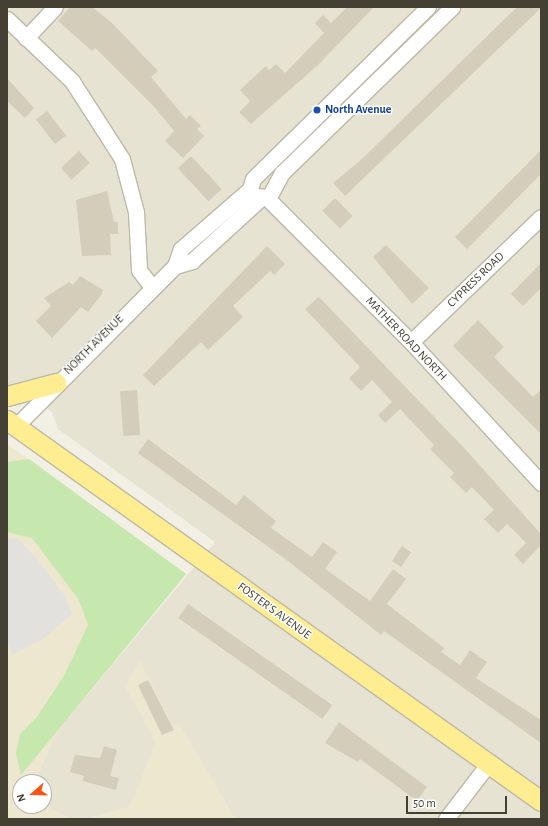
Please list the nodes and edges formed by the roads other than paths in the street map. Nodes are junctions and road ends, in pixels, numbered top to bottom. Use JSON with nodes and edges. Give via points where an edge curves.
{"nodes":[{"id":1,"x":55,"y":7,"type":"edge"},
{"id":2,"x":428,"y":7,"type":"edge"},
{"id":3,"x":452,"y":7,"type":"edge"},
{"id":4,"x":7,"y":19,"type":"edge"},
{"id":5,"x":26,"y":38,"type":"junction"},
{"id":6,"x":263,"y":193,"type":"junction"},
{"id":7,"x":541,"y":217,"type":"edge"},
{"id":8,"x":152,"y":287,"type":"junction"},
{"id":9,"x":411,"y":342,"type":"junction"},
{"id":10,"x":56,"y":383,"type":"junction"},
{"id":11,"x":7,"y":396,"type":"edge"},
{"id":12,"x":12,"y":423,"type":"edge"},
{"id":13,"x":541,"y":483,"type":"edge"},
{"id":14,"x":488,"y":764,"type":"junction"},
{"id":15,"x":541,"y":802,"type":"edge"},
{"id":16,"x":446,"y":819,"type":"edge"}],
"edges":[{"from":1,"to":5,"type":"street"},
{"from":2,"to":6,"type":"street","name":"NORTH AVENUE","via":[[253,180]]},
{"from":3,"to":6,"type":"street","name":"NORTH AVENUE"},
{"from":4,"to":5,"type":"street"},
{"from":5,"to":8,"type":"street","via":[[72,81],[122,159],[136,212],[139,270]]},
{"from":6,"to":8,"type":"street","name":"NORTH AVENUE","via":[[181,249],[175,266]]},
{"from":6,"to":9,"type":"street","name":"MATHER ROAD NORTH"},
{"from":7,"to":9,"type":"street","name":"CYPRESS ROAD"},
{"from":8,"to":10,"type":"street","name":"NORTH AVENUE"},
{"from":9,"to":13,"type":"street","name":"MATHER ROAD NORTH"},
{"from":10,"to":11,"type":"main road"},
{"from":10,"to":12,"type":"street","name":"NORTH AVENUE"},
{"from":12,"to":14,"type":"main road","name":"FOSTER'S AVENUE"},
{"from":14,"to":15,"type":"main road","name":"FOSTER'S AVENUE"},
{"from":14,"to":16,"type":"street"}]}
